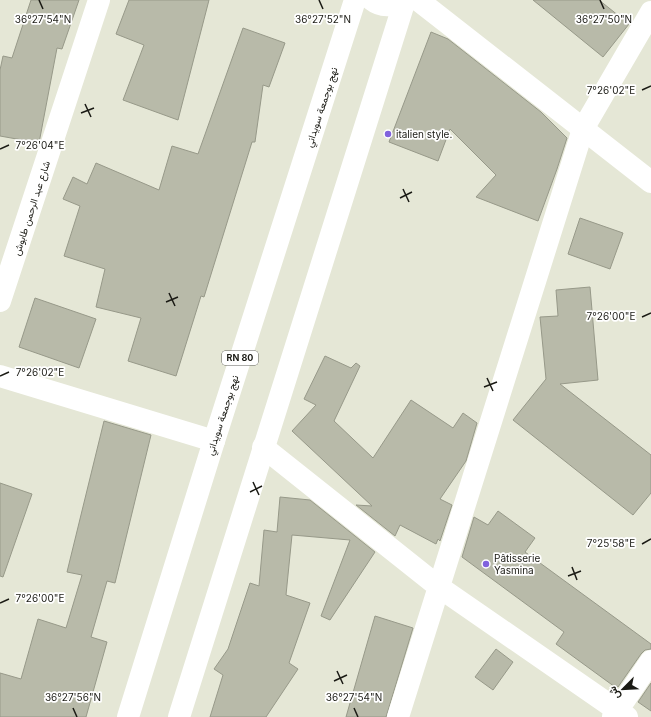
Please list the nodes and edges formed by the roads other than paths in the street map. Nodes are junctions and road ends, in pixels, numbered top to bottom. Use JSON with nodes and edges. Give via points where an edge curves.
{"nodes":[{"id":1,"x":99,"y":0,"type":"edge"},
{"id":2,"x":356,"y":0,"type":"edge"},
{"id":3,"x":372,"y":0,"type":"edge"},
{"id":4,"x":404,"y":0,"type":"edge"},
{"id":5,"x":418,"y":0,"type":"edge"},
{"id":6,"x":651,"y":12,"type":"edge"},
{"id":7,"x":583,"y":129,"type":"junction"},
{"id":8,"x":651,"y":182,"type":"edge"},
{"id":9,"x":0,"y":301,"type":"edge"},
{"id":10,"x":0,"y":376,"type":"edge"},
{"id":11,"x":214,"y":441,"type":"junction"},
{"id":12,"x":263,"y":447,"type":"junction"},
{"id":13,"x":439,"y":587,"type":"junction"},
{"id":14,"x":651,"y":661,"type":"edge"},
{"id":15,"x":619,"y":715,"type":"edge"},
{"id":16,"x":128,"y":717,"type":"edge"},
{"id":17,"x":179,"y":717,"type":"edge"},
{"id":18,"x":398,"y":717,"type":"edge"}],
"edges":[{"from":1,"to":9,"type":"main road","name":"شارع عبد الرحمن طابوش"},
{"from":2,"to":11,"type":"main road","name":"نهج بوجمعة سويداني","number":"RN 80"},
{"from":3,"to":4,"type":"main road","via":[[382,5],[398,4]]},
{"from":4,"to":12,"type":"main road"},
{"from":5,"to":7,"type":"main road"},
{"from":6,"to":7,"type":"main road"},
{"from":7,"to":8,"type":"main road"},
{"from":7,"to":13,"type":"main road"},
{"from":10,"to":11,"type":"main road"},
{"from":11,"to":16,"type":"main road","name":"نهج بوجمعة سويداني","number":"RN 80"},
{"from":12,"to":13,"type":"main road"},
{"from":12,"to":17,"type":"main road"},
{"from":13,"to":15,"type":"main road"},
{"from":13,"to":18,"type":"main road"},
{"from":14,"to":15,"type":"main road"}]}
